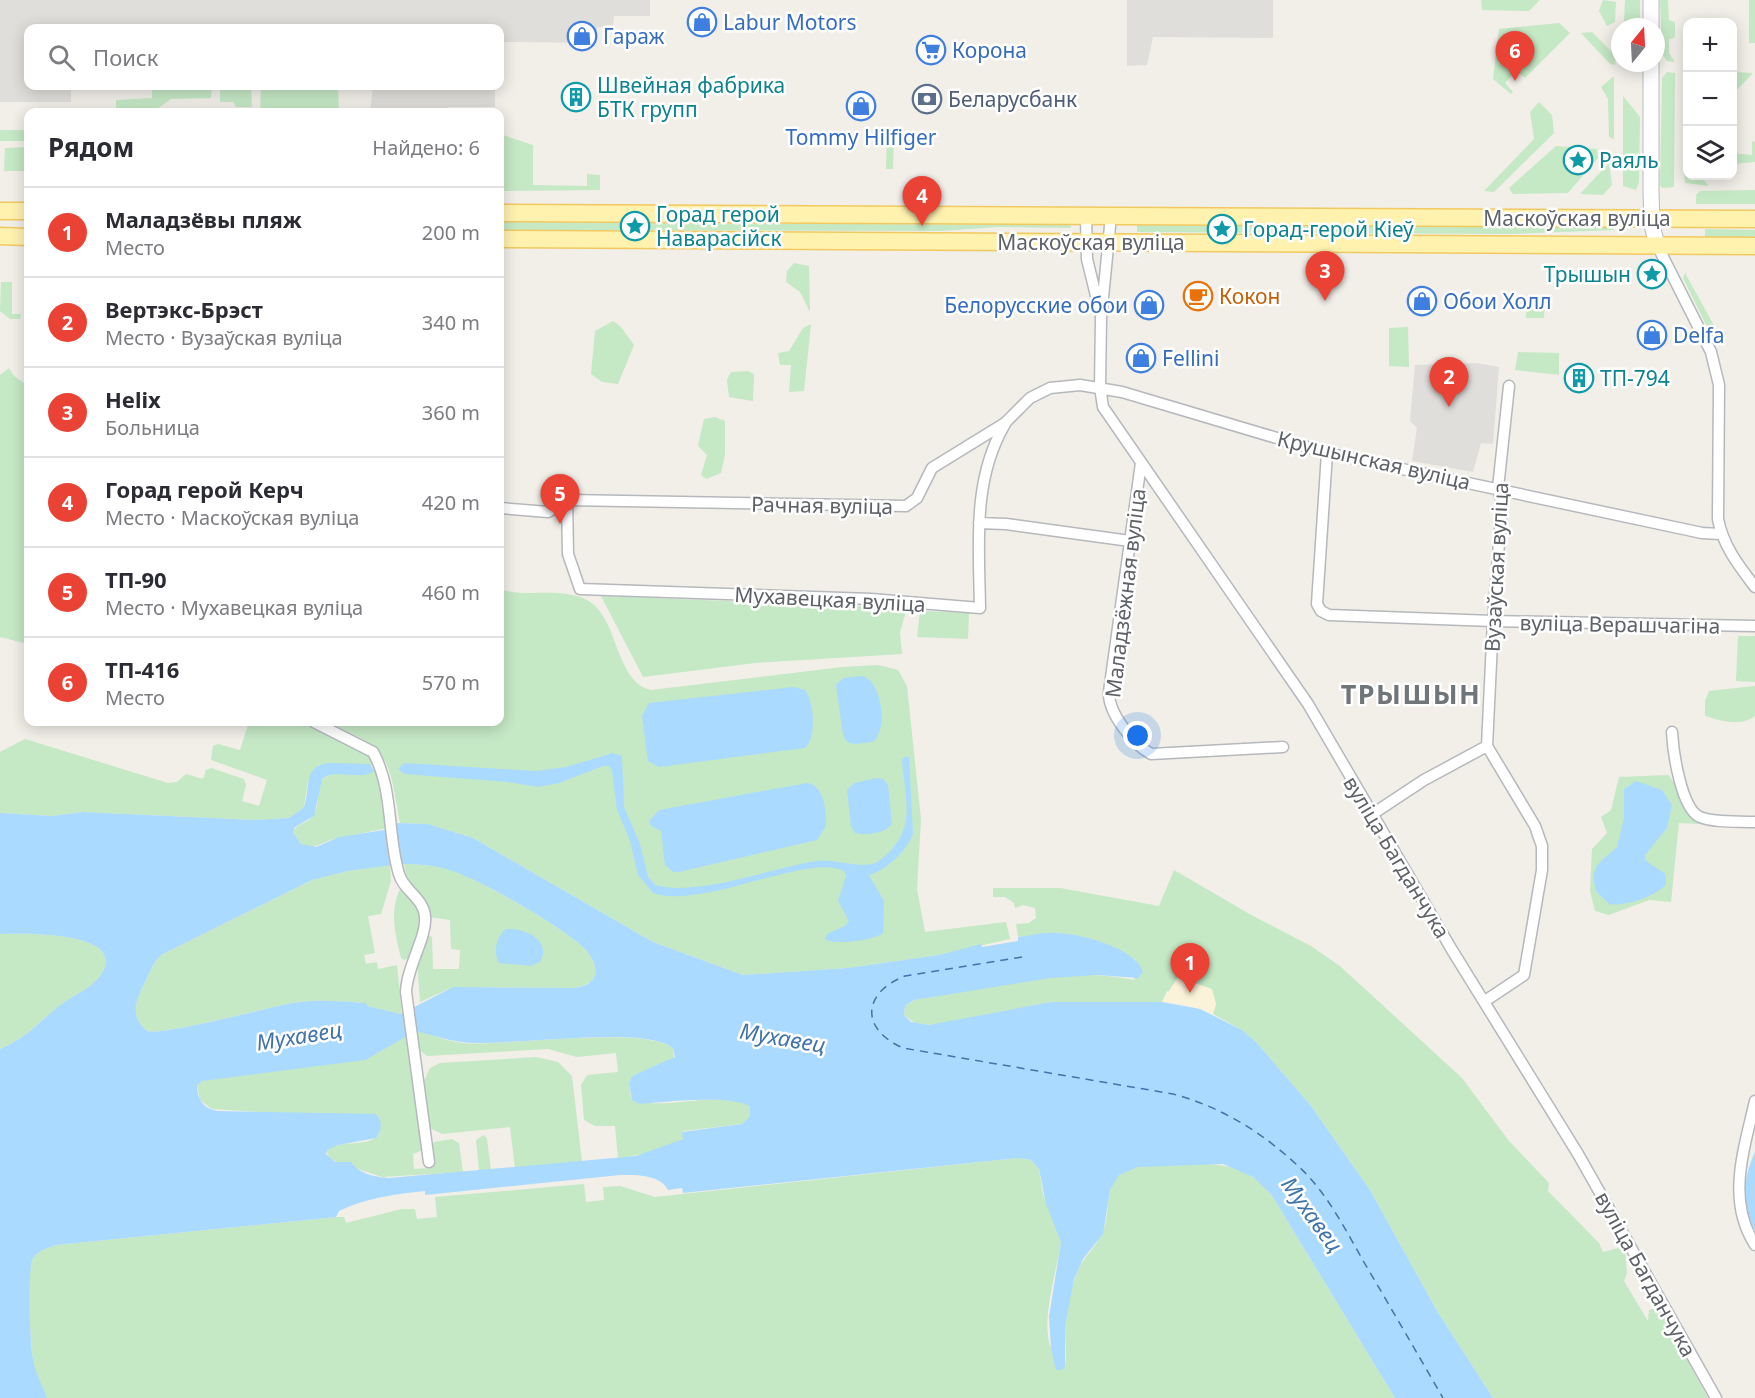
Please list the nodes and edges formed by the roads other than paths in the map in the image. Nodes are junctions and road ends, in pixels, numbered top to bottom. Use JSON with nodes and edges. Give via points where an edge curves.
{"nodes":[{"id":1,"x":1651,"y":0,"type":"edge"},
{"id":2,"x":1651,"y":18,"type":"edge"},
{"id":3,"x":1651,"y":72,"type":"edge"},
{"id":4,"x":0,"y":211,"type":"edge"},
{"id":5,"x":24,"y":211,"type":"edge"},
{"id":6,"x":504,"y":213,"type":"edge"},
{"id":7,"x":1086,"y":216,"type":"junction"},
{"id":8,"x":1111,"y":216,"type":"junction"},
{"id":9,"x":1652,"y":218,"type":"junction"},
{"id":10,"x":1755,"y":219,"type":"edge"},
{"id":11,"x":0,"y":236,"type":"edge"},
{"id":12,"x":24,"y":237,"type":"edge"},
{"id":13,"x":504,"y":239,"type":"edge"},
{"id":14,"x":1087,"y":242,"type":"junction"},
{"id":15,"x":1109,"y":242,"type":"junction"},
{"id":16,"x":1658,"y":245,"type":"junction"},
{"id":17,"x":1755,"y":246,"type":"edge"},
{"id":18,"x":1101,"y":318,"type":"junction"},
{"id":19,"x":1509,"y":386,"type":"dead end"},
{"id":20,"x":1100,"y":387,"type":"junction"},
{"id":21,"x":1005,"y":423,"type":"junction"},
{"id":22,"x":1327,"y":453,"type":"junction"},
{"id":23,"x":1141,"y":463,"type":"junction"},
{"id":24,"x":1498,"y":488,"type":"junction"},
{"id":25,"x":567,"y":500,"type":"junction"},
{"id":26,"x":504,"y":508,"type":"edge"},
{"id":27,"x":979,"y":523,"type":"junction"},
{"id":28,"x":1720,"y":534,"type":"junction"},
{"id":29,"x":1130,"y":541,"type":"junction"},
{"id":30,"x":1755,"y":587,"type":"edge"},
{"id":31,"x":1492,"y":621,"type":"junction"},
{"id":32,"x":1755,"y":626,"type":"edge"},
{"id":33,"x":322,"y":726,"type":"edge"},
{"id":34,"x":1672,"y":732,"type":"dead end"},
{"id":35,"x":1487,"y":746,"type":"junction"},
{"id":36,"x":1284,"y":747,"type":"dead end"},
{"id":37,"x":1371,"y":815,"type":"junction"},
{"id":38,"x":1755,"y":822,"type":"edge"},
{"id":39,"x":1485,"y":1000,"type":"junction"},
{"id":40,"x":1755,"y":1101,"type":"edge"},
{"id":41,"x":429,"y":1162,"type":"dead end"},
{"id":42,"x":1755,"y":1245,"type":"edge"},
{"id":43,"x":1716,"y":1398,"type":"edge"}],
"edges":[{"from":1,"to":2,"type":"main road"},
{"from":3,"to":9,"type":"main road"},
{"from":4,"to":5,"type":"main road"},
{"from":6,"to":7,"type":"main road","name":"Маскоўская вуліца"},
{"from":7,"to":8,"type":"main road","name":"Маскоўская вуліца"},
{"from":7,"to":14,"type":"street","name":"вуліца Багданчука"},
{"from":8,"to":9,"type":"main road","name":"Маскоўская вуліца"},
{"from":8,"to":15,"type":"street","name":"вуліца Багданчука"},
{"from":9,"to":10,"type":"main road","name":"Маскоўская вуліца"},
{"from":9,"to":16,"type":"main road"},
{"from":11,"to":12,"type":"main road"},
{"from":13,"to":14,"type":"main road","name":"Маскоўская вуліца"},
{"from":14,"to":15,"type":"main road","name":"Маскоўская вуліца"},
{"from":14,"to":18,"type":"street","name":"вуліца Багданчука"},
{"from":15,"to":16,"type":"main road","name":"Маскоўская вуліца"},
{"from":15,"to":18,"type":"street","name":"вуліца Багданчука"},
{"from":16,"to":17,"type":"main road","name":"Маскоўская вуліца"},
{"from":16,"to":28,"type":"street","via":[[1712,352],[1719,385]]},
{"from":18,"to":20,"type":"street","name":"вуліца Багданчука"},
{"from":19,"to":24,"type":"street","name":"Вузаўская вуліца"},
{"from":20,"to":21,"type":"street","name":"Рачная вуліца","via":[[1050,388],[1030,398]]},
{"from":20,"to":22,"type":"street","name":"Крушынская вуліца"},
{"from":20,"to":23,"type":"street","name":"вуліца Багданчука","via":[[1103,407]]},
{"from":21,"to":25,"type":"street","name":"Рачная вуліца","via":[[932,467],[917,498],[906,506]]},
{"from":21,"to":27,"type":"street","name":"Мухавецкая вуліца","via":[[987,463]]},
{"from":22,"to":24,"type":"street","name":"Крушынская вуліца"},
{"from":22,"to":31,"type":"street","name":"вуліца Верашчагіна","via":[[1317,604],[1321,611],[1329,615]]},
{"from":23,"to":29,"type":"street","name":"Маладзёжная вуліца"},
{"from":23,"to":37,"type":"street","name":"вуліца Багданчука","via":[[1308,704]]},
{"from":24,"to":28,"type":"street","name":"Крушынская вуліца","via":[[1512,494]]},
{"from":24,"to":31,"type":"street","name":"Вузаўская вуліца","via":[[1502,504]]},
{"from":25,"to":26,"type":"street","name":"Рачная вуліца","via":[[548,512]]},
{"from":25,"to":27,"type":"street","name":"Мухавецкая вуліца","via":[[568,555],[580,589],[871,598],[980,608]]},
{"from":27,"to":29,"type":"street"},
{"from":28,"to":30,"type":"street"},
{"from":29,"to":36,"type":"street","name":"Маладзёжная вуліца","via":[[1109,692],[1112,710],[1151,754]]},
{"from":31,"to":32,"type":"street","name":"вуліца Верашчагіна"},
{"from":31,"to":35,"type":"street","name":"Вузаўская вуліца"},
{"from":33,"to":41,"type":"street","via":[[373,752],[390,809],[399,877],[425,915],[409,970],[408,1005]]},
{"from":34,"to":38,"type":"street","via":[[1673,757],[1689,809],[1699,817]]},
{"from":35,"to":37,"type":"street"},
{"from":35,"to":39,"type":"street","via":[[1538,831],[1543,854],[1524,975]]},
{"from":37,"to":39,"type":"street","name":"вуліца Багданчука"},
{"from":39,"to":43,"type":"street","name":"вуліца Багданчука"},
{"from":40,"to":42,"type":"street","via":[[1739,1188],[1742,1220]]}]}
